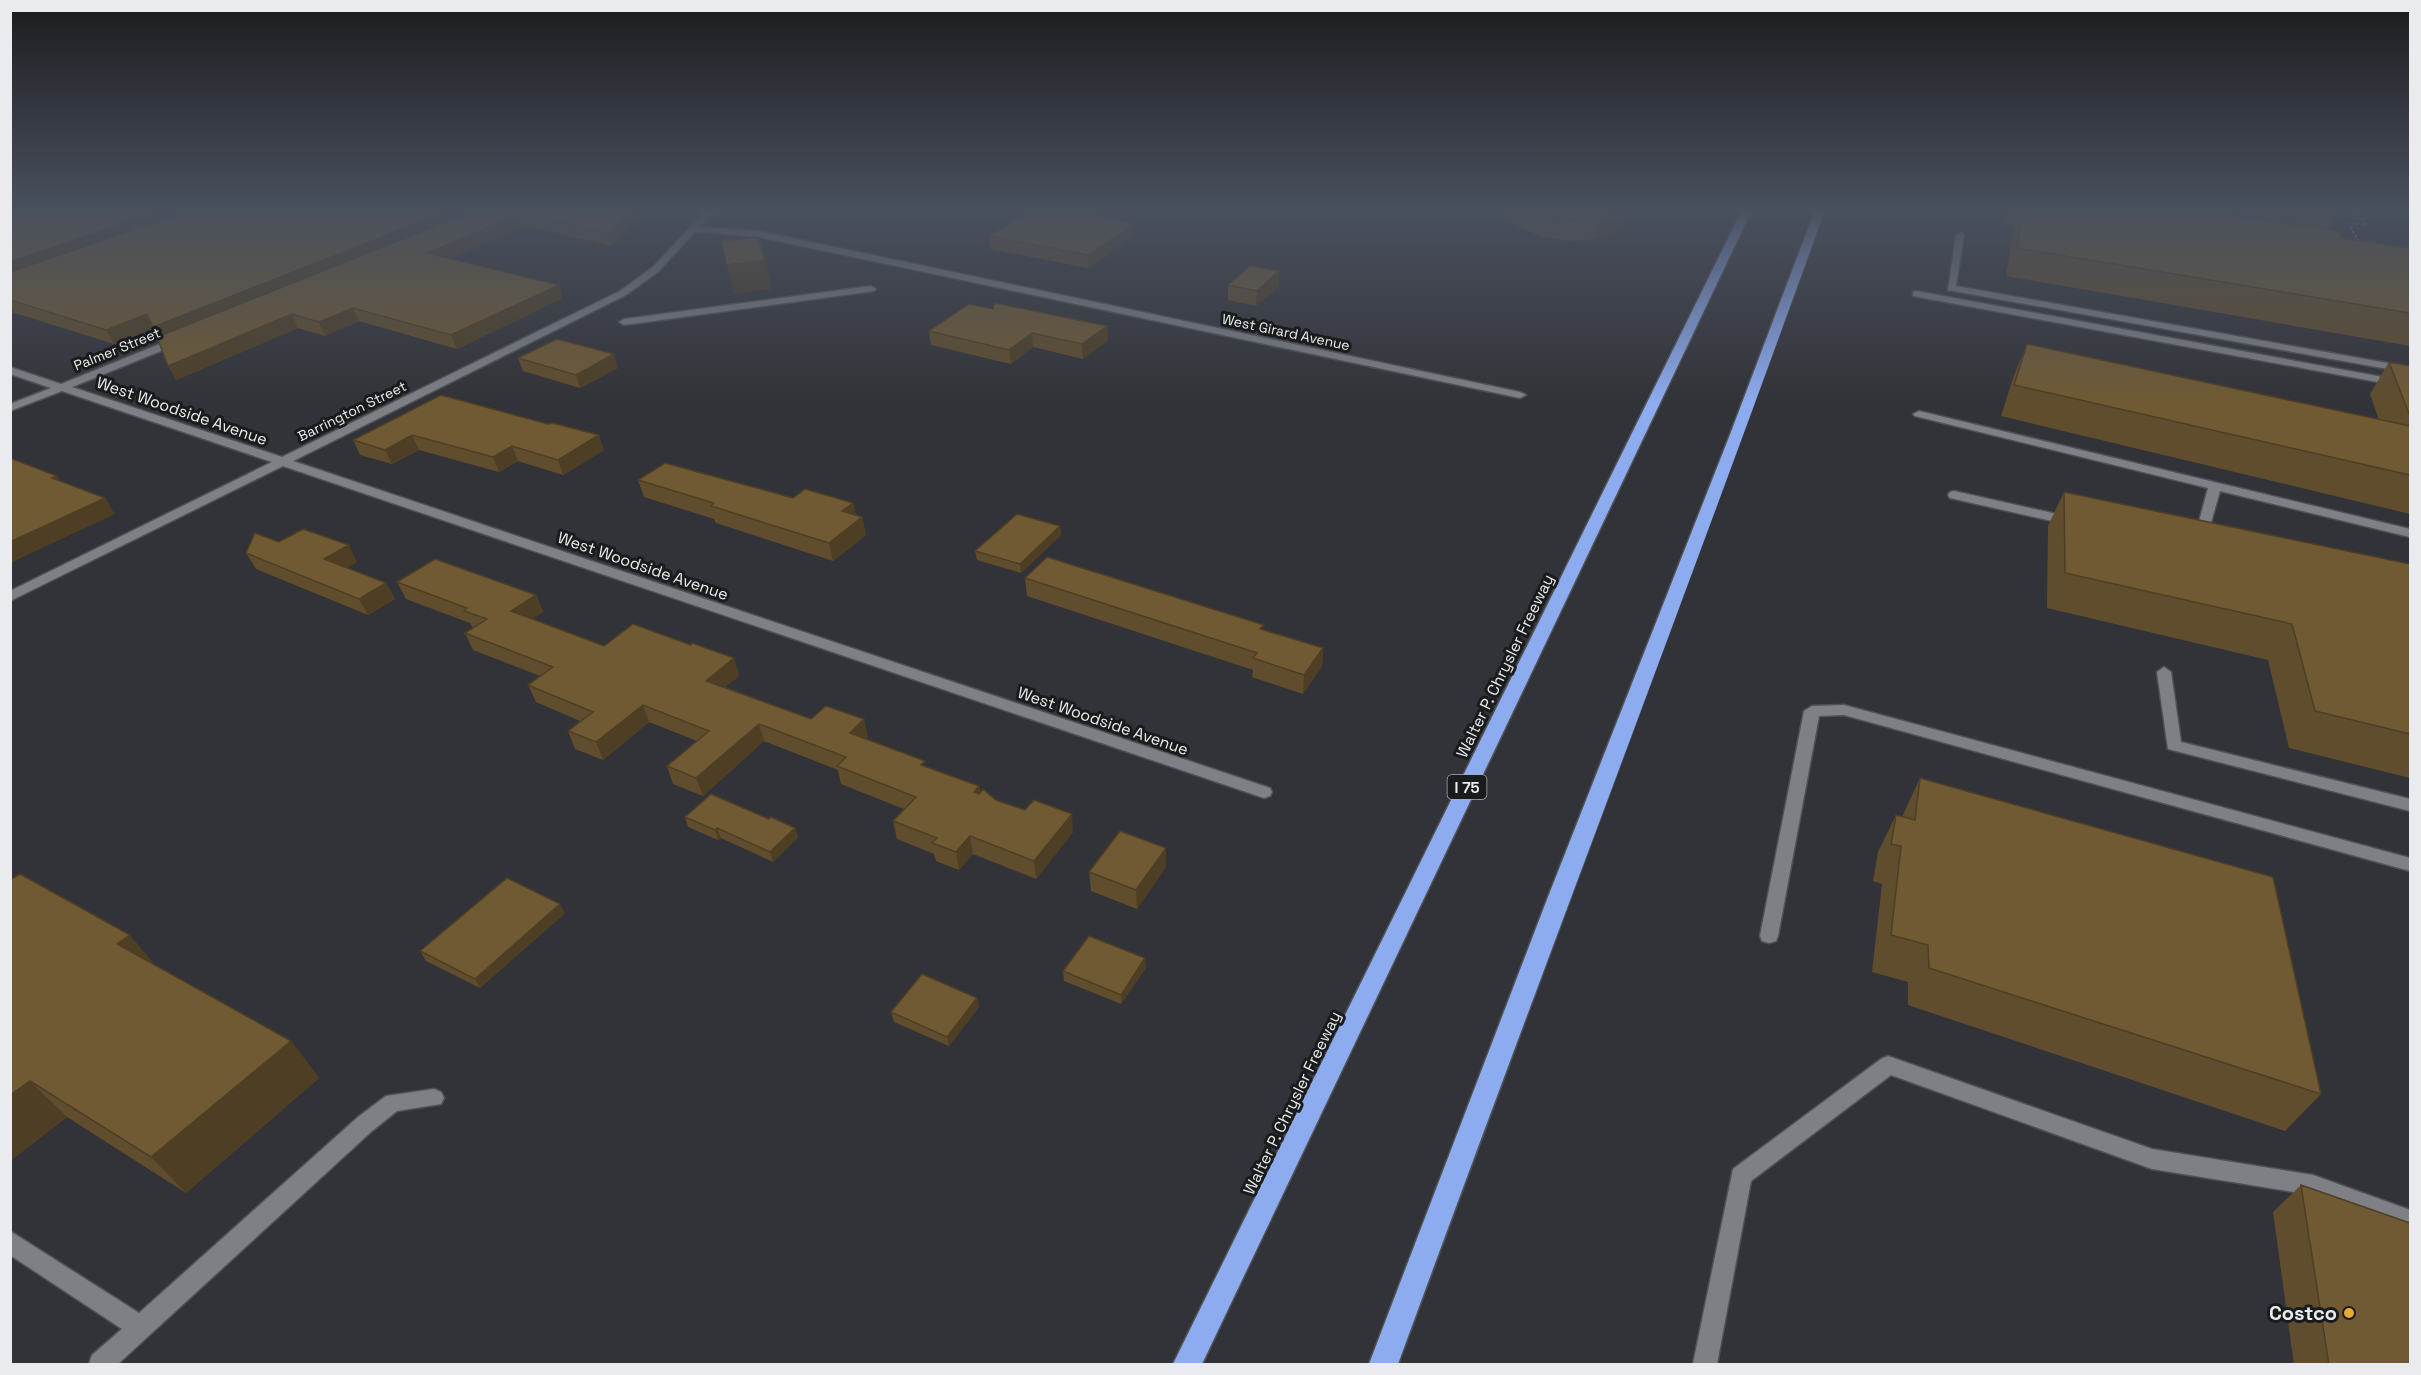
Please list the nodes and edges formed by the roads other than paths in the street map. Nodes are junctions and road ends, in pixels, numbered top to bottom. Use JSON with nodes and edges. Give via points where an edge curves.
{"nodes":[{"id":1,"x":649,"y":274,"type":"edge"},
{"id":2,"x":949,"y":274,"type":"edge"},
{"id":3,"x":1716,"y":274,"type":"edge"},
{"id":4,"x":1796,"y":274,"type":"edge"},
{"id":5,"x":1953,"y":274,"type":"edge"},
{"id":6,"x":871,"y":289,"type":"dead end"},
{"id":7,"x":1916,"y":294,"type":"dead end"},
{"id":8,"x":624,"y":322,"type":"dead end"},
{"id":9,"x":187,"y":337,"type":"edge"},
{"id":10,"x":10,"y":370,"type":"edge"},
{"id":11,"x":2410,"y":370,"type":"edge"},
{"id":12,"x":2410,"y":385,"type":"edge"},
{"id":13,"x":62,"y":387,"type":"junction"},
{"id":14,"x":1520,"y":395,"type":"dead end"},
{"id":15,"x":10,"y":408,"type":"edge"},
{"id":16,"x":1919,"y":414,"type":"dead end"},
{"id":17,"x":283,"y":462,"type":"junction"},
{"id":18,"x":2215,"y":486,"type":"junction"},
{"id":19,"x":1954,"y":495,"type":"dead end"},
{"id":20,"x":2082,"y":523,"type":"edge"},
{"id":21,"x":2410,"y":533,"type":"edge"},
{"id":22,"x":2198,"y":549,"type":"edge"},
{"id":23,"x":10,"y":597,"type":"edge"},
{"id":24,"x":2164,"y":672,"type":"dead end"},
{"id":25,"x":1264,"y":792,"type":"dead end"},
{"id":26,"x":2410,"y":805,"type":"edge"},
{"id":27,"x":2410,"y":865,"type":"edge"},
{"id":28,"x":1769,"y":936,"type":"dead end"},
{"id":29,"x":434,"y":1098,"type":"dead end"},
{"id":30,"x":2410,"y":1220,"type":"edge"},
{"id":31,"x":10,"y":1242,"type":"edge"},
{"id":32,"x":141,"y":1328,"type":"junction"},
{"id":33,"x":100,"y":1365,"type":"edge"},
{"id":34,"x":1187,"y":1365,"type":"edge"},
{"id":35,"x":1383,"y":1365,"type":"edge"},
{"id":36,"x":1705,"y":1365,"type":"edge"}],
"edges":[{"from":1,"to":17,"type":"street","name":"Barrington Street","via":[[578,316]]},
{"from":2,"to":14,"type":"street","name":"West Girard Avenue"},
{"from":3,"to":34,"type":"highway","name":"Walter P. Chrysler Freeway","number":"I 75"},
{"from":4,"to":35,"type":"highway"},
{"from":5,"to":11,"type":"street","via":[[1951,288]]},
{"from":6,"to":8,"type":"street"},
{"from":7,"to":12,"type":"street"},
{"from":9,"to":13,"type":"street","name":"Palmer Street"},
{"from":10,"to":13,"type":"street","name":"West Woodside Avenue"},
{"from":13,"to":15,"type":"street","name":"Palmer Street"},
{"from":13,"to":17,"type":"street","name":"West Woodside Avenue"},
{"from":16,"to":18,"type":"street"},
{"from":17,"to":23,"type":"street","name":"Barrington Street"},
{"from":17,"to":25,"type":"street","name":"West Woodside Avenue"},
{"from":18,"to":21,"type":"street"},
{"from":18,"to":22,"type":"street"},
{"from":19,"to":20,"type":"street"},
{"from":24,"to":26,"type":"street","via":[[2174,745]]},
{"from":27,"to":28,"type":"street","via":[[1844,710],[1812,711]]},
{"from":29,"to":32,"type":"street","via":[[393,1102]]},
{"from":30,"to":36,"type":"street","via":[[2313,1185],[2152,1159],[1888,1065],[1741,1176]]},
{"from":31,"to":32,"type":"street"},
{"from":32,"to":33,"type":"street"}]}
